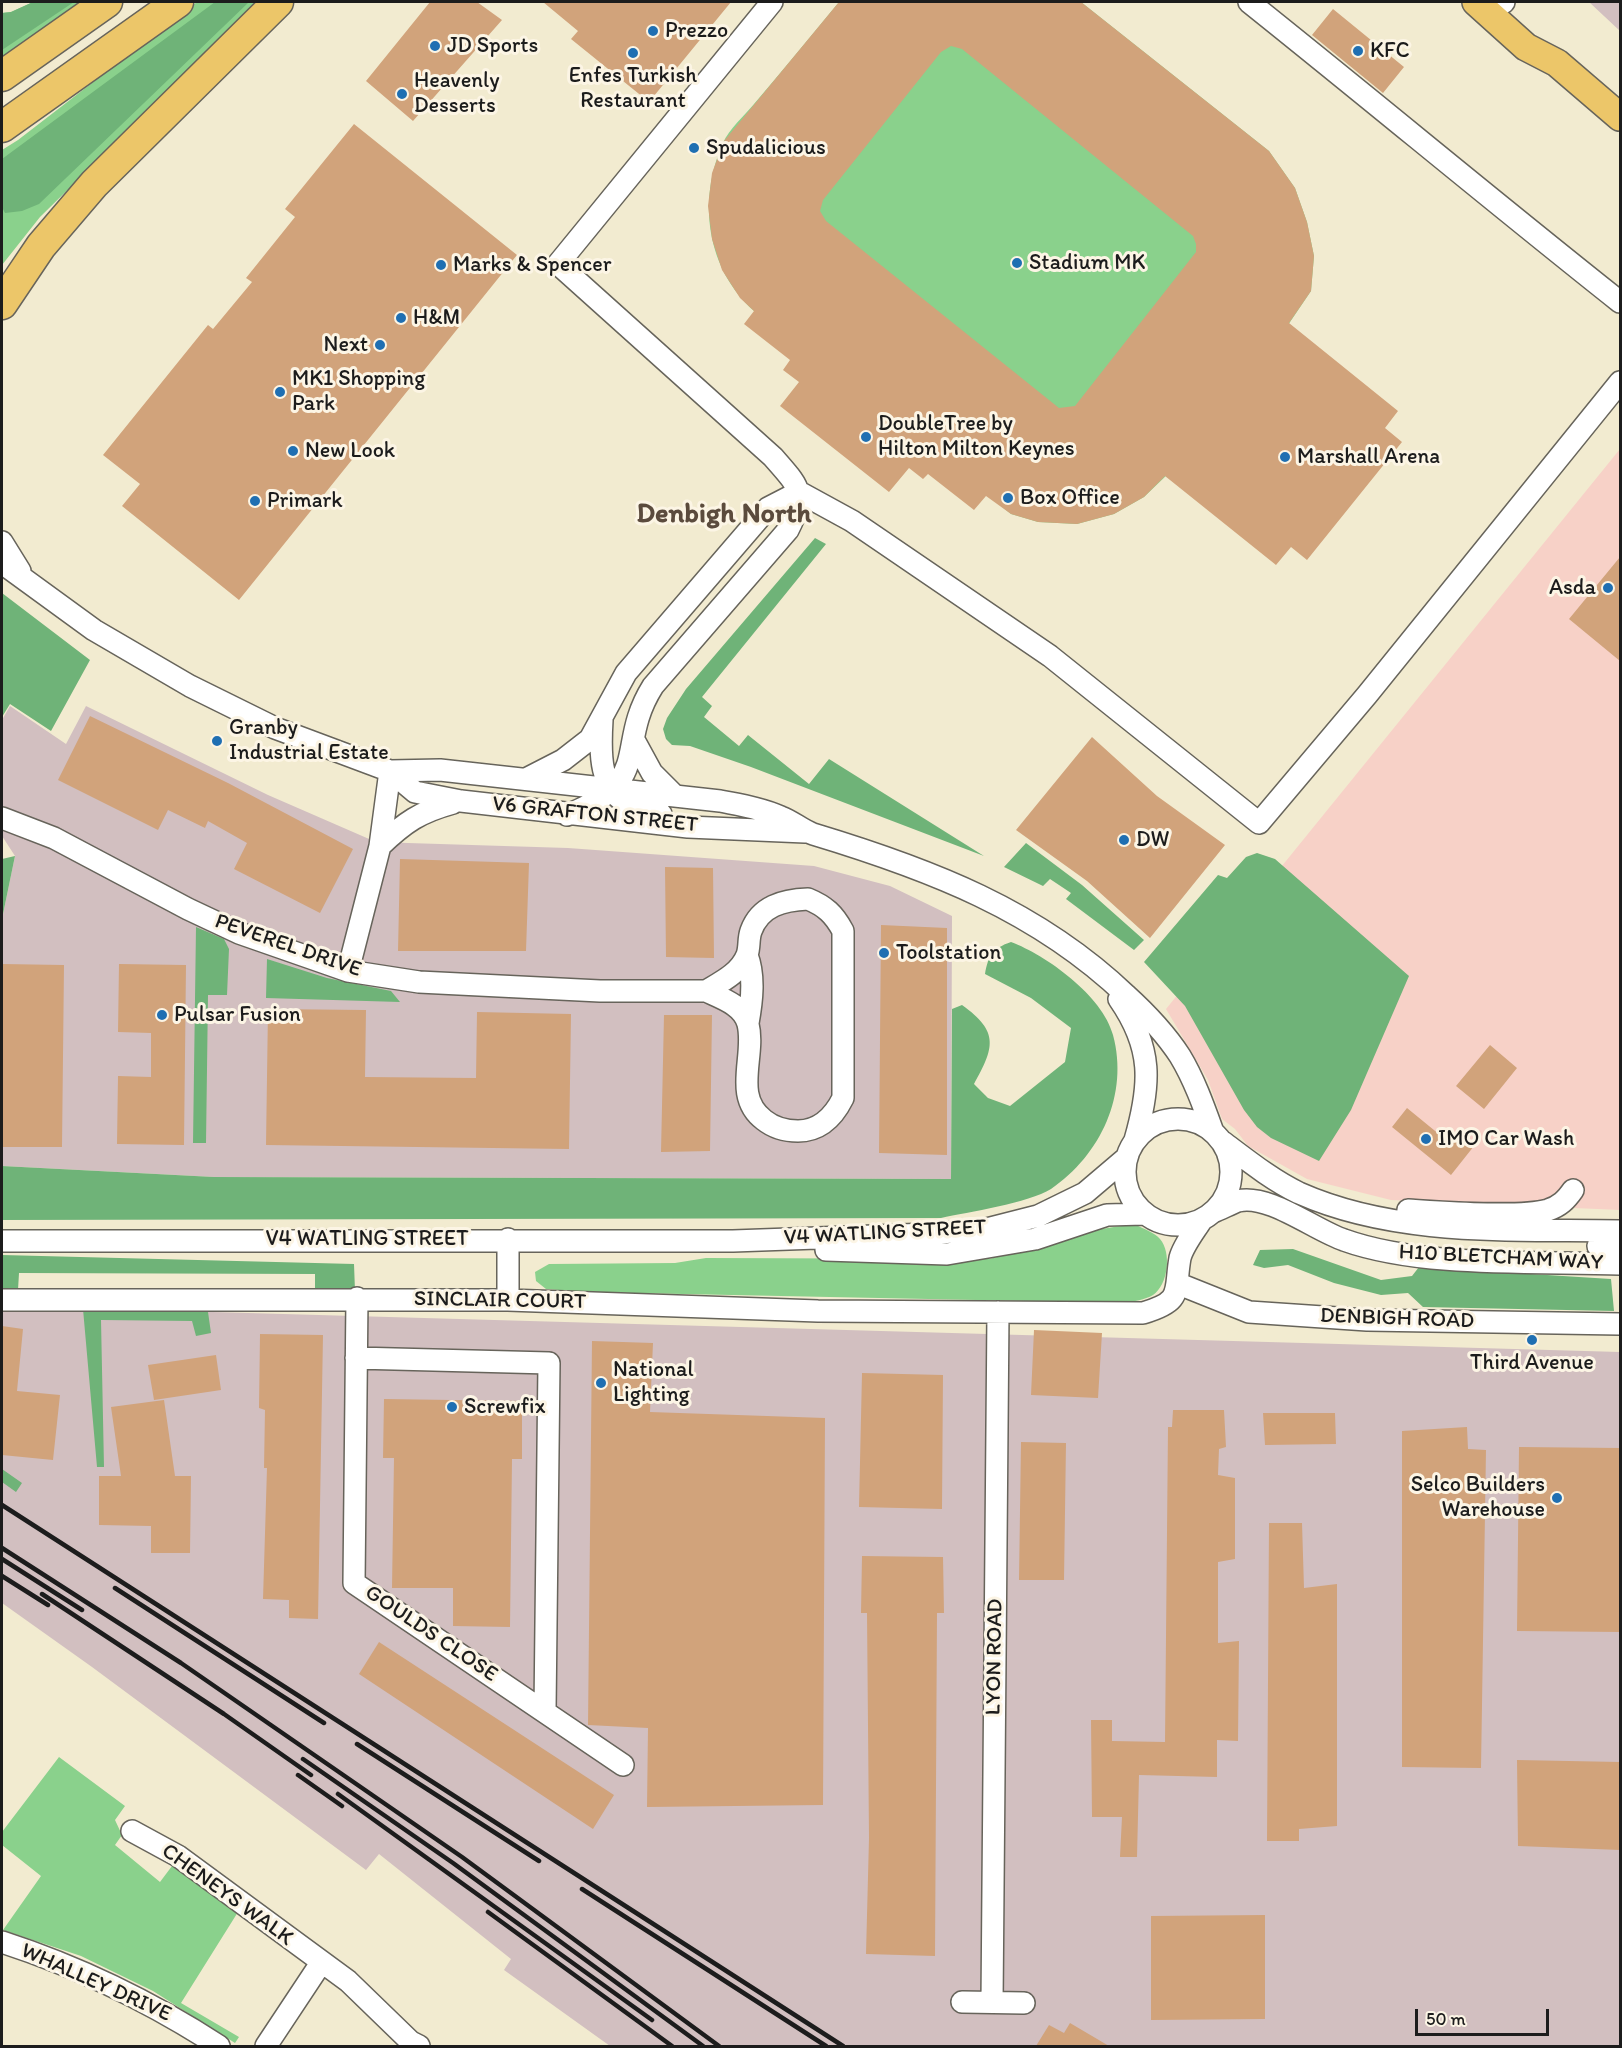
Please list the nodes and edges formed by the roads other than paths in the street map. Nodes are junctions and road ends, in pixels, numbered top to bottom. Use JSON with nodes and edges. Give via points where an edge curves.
{"nodes":[{"id":1,"x":107,"y":2,"type":"edge"},
{"id":2,"x":178,"y":2,"type":"edge"},
{"id":3,"x":278,"y":2,"type":"edge"},
{"id":4,"x":772,"y":2,"type":"edge"},
{"id":5,"x":1249,"y":2,"type":"edge"},
{"id":6,"x":1476,"y":2,"type":"edge"},
{"id":7,"x":1503,"y":2,"type":"edge"},
{"id":8,"x":1532,"y":42,"type":"junction"},
{"id":9,"x":2,"y":76,"type":"edge"},
{"id":10,"x":1620,"y":117,"type":"edge"},
{"id":11,"x":2,"y":126,"type":"edge"},
{"id":12,"x":1620,"y":302,"type":"edge"},
{"id":13,"x":2,"y":304,"type":"edge"},
{"id":14,"x":1620,"y":382,"type":"edge"},
{"id":15,"x":799,"y":492,"type":"junction"},
{"id":16,"x":2,"y":542,"type":"edge"},
{"id":17,"x":2,"y":563,"type":"edge"},
{"id":18,"x":24,"y":577,"type":"junction"},
{"id":19,"x":602,"y":720,"type":"junction"},
{"id":20,"x":634,"y":740,"type":"junction"},
{"id":21,"x":390,"y":771,"type":"junction"},
{"id":22,"x":526,"y":779,"type":"junction"},
{"id":23,"x":613,"y":789,"type":"junction"},
{"id":24,"x":675,"y":796,"type":"junction"},
{"id":25,"x":461,"y":801,"type":"junction"},
{"id":26,"x":567,"y":815,"type":"junction"},
{"id":27,"x":2,"y":818,"type":"edge"},
{"id":28,"x":688,"y":827,"type":"junction"},
{"id":29,"x":808,"y":832,"type":"junction"},
{"id":30,"x":380,"y":846,"type":"junction"},
{"id":31,"x":747,"y":955,"type":"junction"},
{"id":32,"x":1093,"y":963,"type":"junction"},
{"id":33,"x":348,"y":971,"type":"junction"},
{"id":34,"x":706,"y":991,"type":"junction"},
{"id":35,"x":748,"y":1023,"type":"junction"},
{"id":36,"x":1218,"y":1137,"type":"junction"},
{"id":37,"x":1130,"y":1150,"type":"junction"},
{"id":38,"x":1282,"y":1183,"type":"junction"},
{"id":39,"x":1573,"y":1190,"type":"dead end"},
{"id":40,"x":1207,"y":1216,"type":"junction"},
{"id":41,"x":1151,"y":1218,"type":"junction"},
{"id":42,"x":1620,"y":1231,"type":"edge"},
{"id":43,"x":508,"y":1239,"type":"junction"},
{"id":44,"x":2,"y":1240,"type":"edge"},
{"id":45,"x":733,"y":1241,"type":"junction"},
{"id":46,"x":1598,"y":1246,"type":"dead end"},
{"id":47,"x":1620,"y":1249,"type":"edge"},
{"id":48,"x":1180,"y":1256,"type":"junction"},
{"id":49,"x":1620,"y":1264,"type":"edge"},
{"id":50,"x":1179,"y":1284,"type":"junction"},
{"id":51,"x":357,"y":1299,"type":"junction"},
{"id":52,"x":2,"y":1300,"type":"edge"},
{"id":53,"x":508,"y":1300,"type":"junction"},
{"id":54,"x":998,"y":1312,"type":"junction"},
{"id":55,"x":1620,"y":1324,"type":"edge"},
{"id":56,"x":356,"y":1358,"type":"junction"},
{"id":57,"x":545,"y":1710,"type":"junction"},
{"id":58,"x":623,"y":1765,"type":"dead end"},
{"id":59,"x":132,"y":1831,"type":"dead end"},
{"id":60,"x":2,"y":1942,"type":"edge"},
{"id":61,"x":321,"y":1963,"type":"junction"},
{"id":62,"x":962,"y":2002,"type":"dead end"},
{"id":63,"x":992,"y":2002,"type":"junction"},
{"id":64,"x":1024,"y":2003,"type":"dead end"},
{"id":65,"x":219,"y":2046,"type":"edge"},
{"id":66,"x":266,"y":2046,"type":"edge"},
{"id":67,"x":419,"y":2046,"type":"edge"}],
"edges":[{"from":1,"to":9,"type":"highway"},
{"from":2,"to":11,"type":"highway"},
{"from":3,"to":13,"type":"highway","via":[[94,184],[35,253]]},
{"from":4,"to":15,"type":"street","via":[[558,264],[773,457]]},
{"from":5,"to":12,"type":"street"},
{"from":6,"to":8,"type":"main road"},
{"from":7,"to":8,"type":"main road"},
{"from":8,"to":10,"type":"main road"},
{"from":14,"to":15,"type":"street","via":[[1259,823],[1050,656],[852,521]]},
{"from":15,"to":19,"type":"street","via":[[768,508],[626,673]]},
{"from":15,"to":20,"type":"street","via":[[800,504],[788,530],[641,704]]},
{"from":16,"to":18,"type":"street","name":"V6 GRAFTON STREET"},
{"from":17,"to":18,"type":"street","name":"V6 GRAFTON STREET"},
{"from":18,"to":21,"type":"street","name":"V6 GRAFTON STREET","via":[[94,630],[190,686],[275,728]]},
{"from":19,"to":22,"type":"street","via":[[590,739],[563,760]]},
{"from":19,"to":23,"type":"street","via":[[602,768]]},
{"from":20,"to":23,"type":"street","via":[[629,766]]},
{"from":20,"to":24,"type":"street","via":[[652,773]]},
{"from":21,"to":22,"type":"street","name":"V6 GRAFTON STREET","via":[[440,770]]},
{"from":21,"to":25,"type":"street","name":"V6 GRAFTON STREET","via":[[415,792]]},
{"from":21,"to":30,"type":"street"},
{"from":22,"to":23,"type":"street","name":"V6 GRAFTON STREET"},
{"from":23,"to":24,"type":"street","name":"V6 GRAFTON STREET"},
{"from":23,"to":26,"type":"street"},
{"from":23,"to":28,"type":"street","via":[[634,807]]},
{"from":24,"to":29,"type":"street","name":"V6 GRAFTON STREET","via":[[752,807],[782,817]]},
{"from":25,"to":26,"type":"street","name":"V6 GRAFTON STREET"},
{"from":25,"to":30,"type":"street","via":[[424,811]]},
{"from":26,"to":28,"type":"street","name":"V6 GRAFTON STREET"},
{"from":27,"to":33,"type":"street","name":"PEVEREL DRIVE","via":[[54,838],[239,933]]},
{"from":28,"to":29,"type":"street","name":"V6 GRAFTON STREET"},
{"from":29,"to":32,"type":"street","name":"V6 GRAFTON STREET","via":[[965,887],[1062,940]]},
{"from":30,"to":33,"type":"street"},
{"from":31,"to":34,"type":"street","via":[[730,976]]},
{"from":31,"to":35,"type":"street","via":[[752,1002]]},
{"from":31,"to":35,"type":"street","via":[[751,932],[760,915],[774,905],[808,899],[823,905],[836,918],[843,931],[845,958],[843,1098],[836,1113],[809,1131],[772,1126],[761,1118],[747,1095]]},
{"from":32,"to":36,"type":"street","name":"V6 GRAFTON STREET","via":[[1158,1025],[1181,1058]]},
{"from":32,"to":37,"type":"street","name":"V6 GRAFTON STREET","via":[[1133,1020],[1147,1061],[1143,1113]]},
{"from":33,"to":34,"type":"street","name":"PEVEREL DRIVE","via":[[419,982],[600,991]]},
{"from":34,"to":35,"type":"street","name":"PEVEREL DRIVE","via":[[735,1005]]},
{"from":36,"to":37,"type":"street","via":[[1198,1122],[1181,1118],[1163,1120],[1147,1128]]},
{"from":36,"to":38,"type":"street","name":"H10 BLETCHAM WAY"},
{"from":36,"to":40,"type":"street","via":[[1230,1160],[1231,1179],[1225,1197]]},
{"from":37,"to":41,"type":"street","via":[[1124,1179],[1131,1198]]},
{"from":37,"to":45,"type":"street","name":"V4 WATLING STREET","via":[[1085,1193],[1038,1216],[987,1229]]},
{"from":38,"to":39,"type":"street","name":"H10 BLETCHAM WAY","via":[[1410,1210],[1527,1213],[1548,1210],[1564,1202]]},
{"from":38,"to":42,"type":"street","name":"H10 BLETCHAM WAY","via":[[1349,1212],[1390,1221],[1446,1227]]},
{"from":40,"to":41,"type":"street","via":[[1179,1226]]},
{"from":40,"to":48,"type":"street"},
{"from":40,"to":49,"type":"street","name":"H10 BLETCHAM WAY","via":[[1240,1200],[1259,1202],[1343,1240],[1394,1252],[1467,1260]]},
{"from":41,"to":45,"type":"street","name":"V4 WATLING STREET","via":[[1107,1215],[1035,1239],[946,1254],[832,1251]]},
{"from":41,"to":48,"type":"street","via":[[1170,1235]]},
{"from":43,"to":44,"type":"street","name":"V4 WATLING STREET"},
{"from":43,"to":45,"type":"street","name":"V4 WATLING STREET"},
{"from":43,"to":53,"type":"street"},
{"from":46,"to":47,"type":"street","name":"H10 BLETCHAM WAY"},
{"from":48,"to":50,"type":"street"},
{"from":50,"to":54,"type":"street","via":[[1173,1299],[1159,1309],[1143,1313]]},
{"from":50,"to":55,"type":"street","name":"DENBIGH ROAD","via":[[1249,1312],[1367,1320]]},
{"from":51,"to":52,"type":"street","name":"SINCLAIR COURT"},
{"from":51,"to":53,"type":"street","name":"SINCLAIR COURT"},
{"from":51,"to":56,"type":"street","name":"GOULDS CLOSE"},
{"from":53,"to":54,"type":"street","name":"SINCLAIR COURT","via":[[818,1311]]},
{"from":54,"to":63,"type":"street","name":"LYON ROAD"},
{"from":56,"to":57,"type":"street","name":"GOULDS CLOSE","via":[[354,1582]]},
{"from":56,"to":57,"type":"street","via":[[549,1363]]},
{"from":57,"to":58,"type":"street","name":"GOULDS CLOSE"},
{"from":59,"to":61,"type":"street","name":"CHENEYS WALK","via":[[178,1856]]},
{"from":60,"to":65,"type":"street","name":"WHALLEY DRIVE","via":[[49,1957],[113,1986]]},
{"from":61,"to":66,"type":"street"},
{"from":61,"to":67,"type":"street","name":"CHENEYS WALK","via":[[348,1981]]},
{"from":62,"to":63,"type":"street"},
{"from":63,"to":64,"type":"street"}]}
